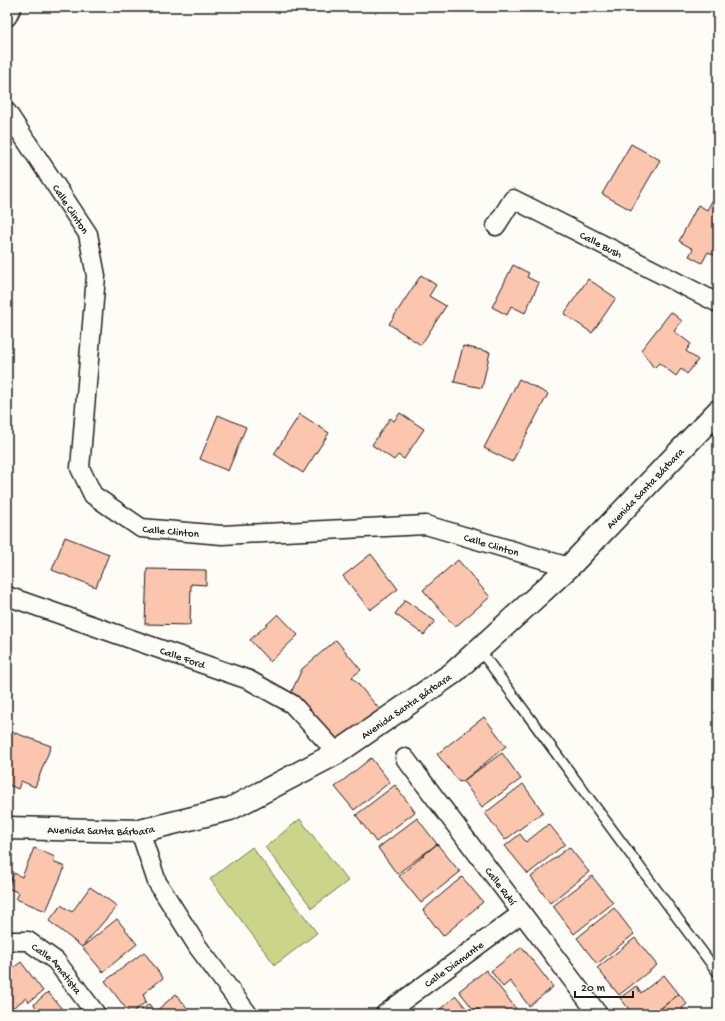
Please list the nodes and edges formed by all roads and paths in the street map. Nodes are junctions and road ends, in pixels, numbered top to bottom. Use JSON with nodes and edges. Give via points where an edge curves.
{"nodes":[{"id":1,"x":12,"y":7,"type":"edge"},
{"id":2,"x":7,"y":17,"type":"edge"},
{"id":3,"x":7,"y":112,"type":"edge"},
{"id":4,"x":496,"y":226,"type":"dead end"},
{"id":5,"x":718,"y":303,"type":"edge"},
{"id":6,"x":718,"y":411,"type":"edge"},
{"id":7,"x":569,"y":567,"type":"junction"},
{"id":8,"x":7,"y":596,"type":"edge"},
{"id":9,"x":479,"y":649,"type":"junction"},
{"id":10,"x":337,"y":753,"type":"junction"},
{"id":11,"x":405,"y":758,"type":"dead end"},
{"id":12,"x":7,"y":828,"type":"edge"},
{"id":13,"x":140,"y":831,"type":"junction"},
{"id":14,"x":522,"y":913,"type":"junction"},
{"id":15,"x":7,"y":941,"type":"edge"},
{"id":16,"x":718,"y":973,"type":"edge"},
{"id":17,"x":96,"y":1014,"type":"edge"},
{"id":18,"x":248,"y":1014,"type":"edge"},
{"id":19,"x":385,"y":1014,"type":"edge"},
{"id":20,"x":598,"y":1014,"type":"edge"}],
"edges":[{"from":1,"to":2,"type":"street"},
{"from":3,"to":7,"type":"street","name":"Calle Clinton","via":[[88,234],[96,276],[80,468],[93,495],[141,528],[222,535],[426,525]]},
{"from":4,"to":5,"type":"street","name":"Calle Bush","via":[[513,199]]},
{"from":6,"to":7,"type":"street","name":"Avenida Santa Bárbara"},
{"from":7,"to":9,"type":"street","name":"Avenida Santa Bárbara"},
{"from":8,"to":10,"type":"street","name":"Calle Ford","via":[[249,680],[292,704]]},
{"from":9,"to":10,"type":"street","name":"Avenida Santa Bárbara","via":[[453,673]]},
{"from":9,"to":16,"type":"lane"},
{"from":10,"to":13,"type":"street","name":"Avenida Santa Bárbara","via":[[230,809]]},
{"from":11,"to":14,"type":"street","name":"Calle Rubí"},
{"from":12,"to":13,"type":"street","name":"Avenida Santa Bárbara"},
{"from":13,"to":18,"type":"street","via":[[157,882],[198,947]]},
{"from":14,"to":19,"type":"street","name":"Calle Diamante"},
{"from":14,"to":20,"type":"street","name":"Calle Rubí"},
{"from":15,"to":17,"type":"street","name":"Calle Amatista","via":[[28,941],[56,961]]}]}
